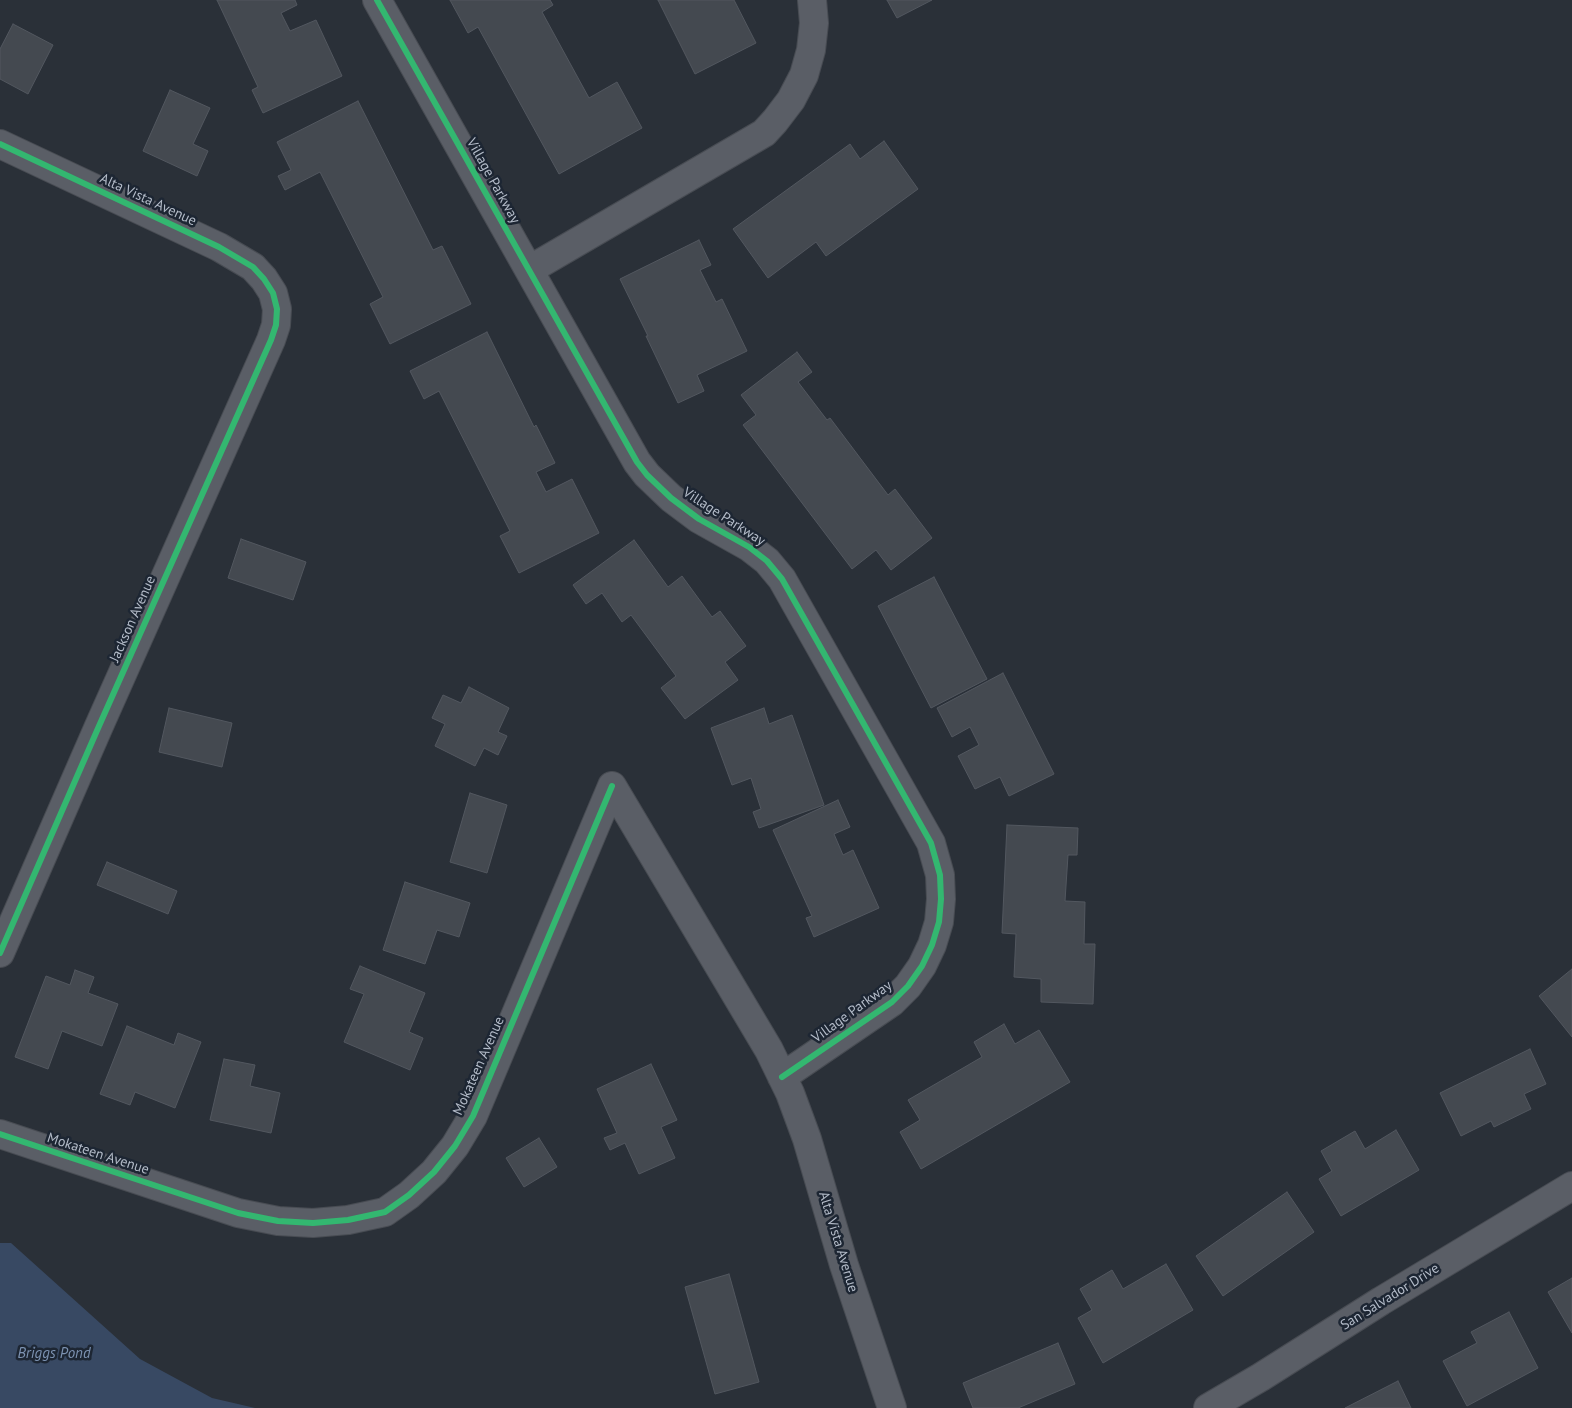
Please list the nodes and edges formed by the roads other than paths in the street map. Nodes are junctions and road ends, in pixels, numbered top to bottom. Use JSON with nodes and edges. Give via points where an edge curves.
{"nodes":[{"id":1,"x":376,"y":0,"type":"edge"},
{"id":2,"x":812,"y":0,"type":"edge"},
{"id":3,"x":0,"y":144,"type":"edge"},
{"id":4,"x":529,"y":270,"type":"junction"},
{"id":5,"x":273,"y":293,"type":"joint"},
{"id":6,"x":0,"y":953,"type":"edge"},
{"id":7,"x":782,"y":1077,"type":"junction"},
{"id":8,"x":0,"y":1134,"type":"edge"},
{"id":9,"x":1572,"y":1186,"type":"edge"},
{"id":10,"x":892,"y":1408,"type":"edge"},
{"id":11,"x":1208,"y":1408,"type":"edge"}],
"edges":[{"from":1,"to":4,"type":"street","name":"Village Parkway"},
{"from":2,"to":4,"type":"street","via":[[814,23],[804,76],[791,100],[764,133]]},
{"from":3,"to":5,"type":"street","name":"Alta Vista Avenue","via":[[219,247],[253,267]]},
{"from":4,"to":7,"type":"street","name":"Village Parkway","via":[[648,475],[699,519],[749,547],[782,579],[931,842],[940,875],[941,898],[939,922],[922,966],[892,1002]]},
{"from":5,"to":6,"type":"street","name":"Jackson Avenue","via":[[277,309],[271,340]]},
{"from":7,"to":8,"type":"street","name":"Mokateen Avenue","via":[[612,786],[473,1116],[434,1172],[385,1212],[313,1223],[278,1221],[238,1213]]},
{"from":7,"to":10,"type":"street","name":"Alta Vista Avenue","via":[[807,1139],[844,1265]]},
{"from":9,"to":11,"type":"street","name":"San Salvador Drive"}]}
